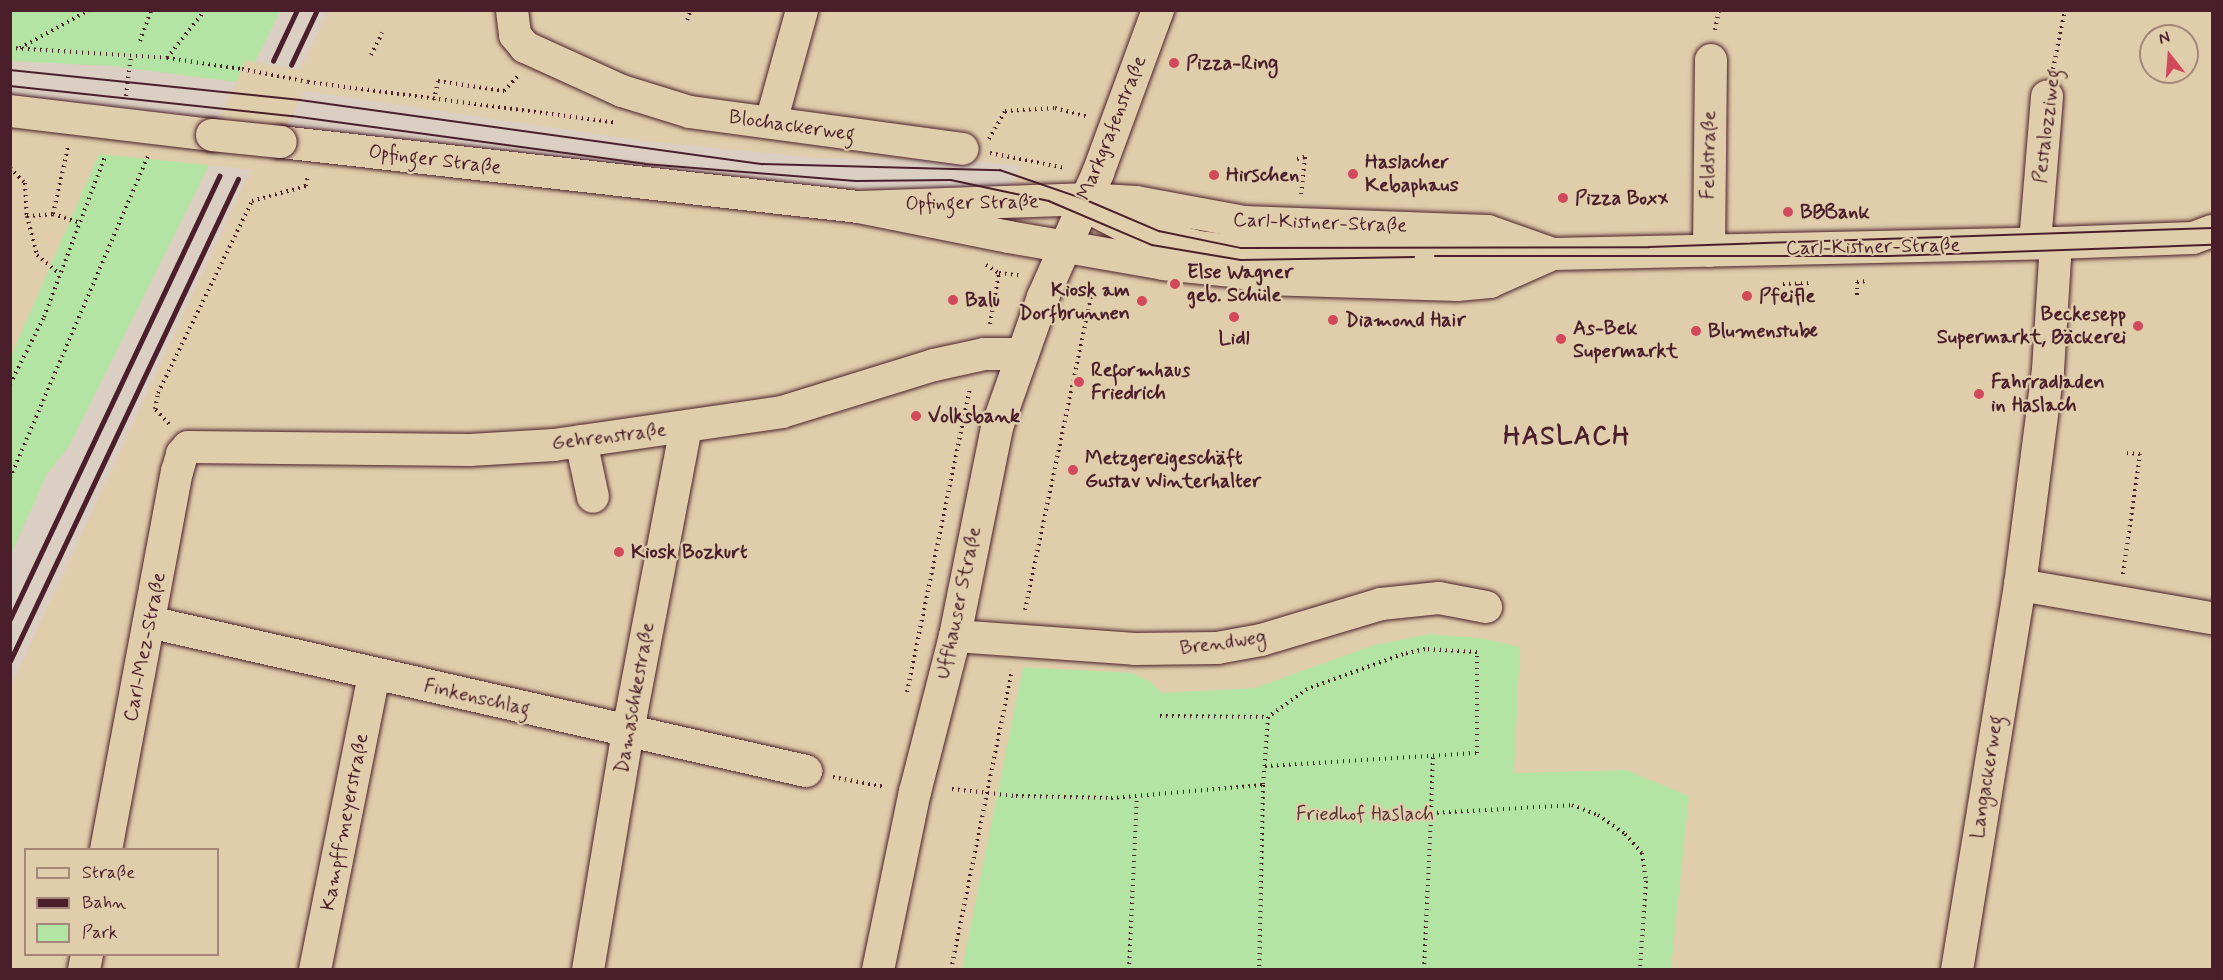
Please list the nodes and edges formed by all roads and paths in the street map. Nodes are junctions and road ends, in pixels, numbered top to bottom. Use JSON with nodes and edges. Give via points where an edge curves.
{"nodes":[{"id":1,"x":89,"y":10,"type":"edge"},
{"id":2,"x":151,"y":10,"type":"edge"},
{"id":3,"x":205,"y":10,"type":"edge"},
{"id":4,"x":691,"y":10,"type":"edge"},
{"id":5,"x":802,"y":10,"type":"edge"},
{"id":6,"x":1158,"y":10,"type":"edge"},
{"id":7,"x":2065,"y":10,"type":"edge"},
{"id":8,"x":513,"y":16,"type":"edge"},
{"id":9,"x":687,"y":20,"type":"dead end"},
{"id":10,"x":381,"y":33,"type":"dead end"},
{"id":11,"x":140,"y":41,"type":"dead end"},
{"id":12,"x":10,"y":48,"type":"edge"},
{"id":13,"x":19,"y":48,"type":"junction"},
{"id":14,"x":370,"y":55,"type":"dead end"},
{"id":15,"x":167,"y":58,"type":"junction"},
{"id":16,"x":1711,"y":60,"type":"dead end"},
{"id":17,"x":517,"y":78,"type":"dead end"},
{"id":18,"x":2047,"y":96,"type":"joint"},
{"id":19,"x":434,"y":100,"type":"junction"},
{"id":20,"x":10,"y":111,"type":"edge"},
{"id":21,"x":771,"y":122,"type":"junction"},
{"id":22,"x":625,"y":123,"type":"dead end"},
{"id":23,"x":1116,"y":124,"type":"junction"},
{"id":24,"x":160,"y":128,"type":"junction"},
{"id":25,"x":970,"y":149,"type":"junction"},
{"id":26,"x":64,"y":150,"type":"dead end"},
{"id":27,"x":105,"y":156,"type":"dead end"},
{"id":28,"x":1297,"y":159,"type":"dead end"},
{"id":29,"x":10,"y":168,"type":"edge"},
{"id":30,"x":306,"y":186,"type":"dead end"},
{"id":31,"x":1088,"y":192,"type":"junction"},
{"id":32,"x":859,"y":207,"type":"junction"},
{"id":33,"x":53,"y":214,"type":"junction"},
{"id":34,"x":27,"y":216,"type":"junction"},
{"id":35,"x":81,"y":223,"type":"junction"},
{"id":36,"x":1298,"y":223,"type":"junction"},
{"id":37,"x":2208,"y":238,"type":"edge"},
{"id":38,"x":2045,"y":243,"type":"junction"},
{"id":39,"x":1064,"y":244,"type":"junction"},
{"id":40,"x":1709,"y":251,"type":"junction"},
{"id":41,"x":1553,"y":254,"type":"junction"},
{"id":42,"x":999,"y":273,"type":"dead end"},
{"id":43,"x":60,"y":274,"type":"junction"},
{"id":44,"x":1867,"y":281,"type":"dead end"},
{"id":45,"x":1810,"y":283,"type":"dead end"},
{"id":46,"x":1783,"y":284,"type":"dead end"},
{"id":47,"x":1799,"y":284,"type":"junction"},
{"id":48,"x":1800,"y":295,"type":"dead end"},
{"id":49,"x":1857,"y":295,"type":"dead end"},
{"id":50,"x":984,"y":354,"type":"junction"},
{"id":51,"x":1021,"y":354,"type":"junction"},
{"id":52,"x":1644,"y":356,"type":"dead end"},
{"id":53,"x":1651,"y":356,"type":"dead end"},
{"id":54,"x":16,"y":369,"type":"junction"},
{"id":55,"x":10,"y":371,"type":"edge"},
{"id":56,"x":10,"y":384,"type":"edge"},
{"id":57,"x":686,"y":428,"type":"junction"},
{"id":58,"x":581,"y":441,"type":"junction"},
{"id":59,"x":188,"y":447,"type":"junction"},
{"id":60,"x":2127,"y":453,"type":"dead end"},
{"id":61,"x":10,"y":478,"type":"edge"},
{"id":62,"x":592,"y":497,"type":"dead end"},
{"id":63,"x":2020,"y":585,"type":"junction"},
{"id":64,"x":2119,"y":602,"type":"junction"},
{"id":65,"x":1486,"y":607,"type":"dead end"},
{"id":66,"x":2212,"y":618,"type":"edge"},
{"id":67,"x":149,"y":622,"type":"junction"},
{"id":68,"x":955,"y":636,"type":"junction"},
{"id":69,"x":374,"y":675,"type":"junction"},
{"id":70,"x":1160,"y":717,"type":"dead end"},
{"id":71,"x":1268,"y":717,"type":"junction"},
{"id":72,"x":628,"y":732,"type":"junction"},
{"id":73,"x":1433,"y":756,"type":"junction"},
{"id":74,"x":1265,"y":766,"type":"junction"},
{"id":75,"x":806,"y":771,"type":"joint"},
{"id":76,"x":1263,"y":785,"type":"junction"},
{"id":77,"x":952,"y":789,"type":"dead end"},
{"id":78,"x":915,"y":792,"type":"junction"},
{"id":79,"x":1137,"y":797,"type":"junction"},
{"id":80,"x":1431,"y":813,"type":"junction"},
{"id":81,"x":106,"y":848,"type":"edge"},
{"id":82,"x":315,"y":969,"type":"edge"},
{"id":83,"x":588,"y":969,"type":"edge"},
{"id":84,"x":878,"y":969,"type":"edge"},
{"id":85,"x":1128,"y":969,"type":"edge"},
{"id":86,"x":1259,"y":969,"type":"edge"},
{"id":87,"x":1424,"y":969,"type":"edge"},
{"id":88,"x":1640,"y":969,"type":"edge"},
{"id":89,"x":1957,"y":969,"type":"edge"}],
"edges":[{"from":1,"to":13,"type":"path"},
{"from":2,"to":11,"type":"path"},
{"from":3,"to":15,"type":"path"},
{"from":4,"to":9,"type":"path"},
{"from":5,"to":21,"type":"street"},
{"from":6,"to":23,"type":"street","name":"Markgrafenstraße"},
{"from":7,"to":18,"type":"path","name":"Pestalozziweg"},
{"from":8,"to":21,"type":"street","name":"Blochackerweg","via":[[515,35],[525,47],[622,91],[690,112]]},
{"from":10,"to":14,"type":"path"},
{"from":12,"to":13,"type":"path"},
{"from":13,"to":15,"type":"path"},
{"from":15,"to":19,"type":"path","bridge":true},
{"from":16,"to":40,"type":"street","name":"Feldstraße"},
{"from":17,"to":19,"type":"path","via":[[504,91],[438,81]]},
{"from":18,"to":38,"type":"street","name":"Pestalozziweg"},
{"from":19,"to":22,"type":"path"},
{"from":20,"to":24,"type":"street","name":"Opfinger Straße"},
{"from":21,"to":25,"type":"street","name":"Blochackerweg"},
{"from":23,"to":25,"type":"path","via":[[1055,108],[1005,111],[989,139]]},
{"from":23,"to":31,"type":"street","name":"Markgrafenstraße"},
{"from":24,"to":32,"type":"street","name":"Opfinger Straße","bridge":true},
{"from":24,"to":61,"type":"path"},
{"from":25,"to":31,"type":"path"},
{"from":26,"to":33,"type":"path"},
{"from":27,"to":35,"type":"path"},
{"from":28,"to":36,"type":"path","via":[[1305,157]]},
{"from":29,"to":34,"type":"path","via":[[25,183]]},
{"from":30,"to":59,"type":"path","via":[[252,201],[158,393],[155,409]]},
{"from":31,"to":32,"type":"street","name":"Opfinger Straße"},
{"from":31,"to":36,"type":"street","name":"Carl-Kistner-Straße","via":[[1205,218]]},
{"from":31,"to":39,"type":"street","name":"Markgrafenstraße"},
{"from":31,"to":41,"type":"street","via":[[1126,228],[1198,247],[1241,252]]},
{"from":32,"to":39,"type":"street","name":"Opfinger Straße","via":[[951,227]]},
{"from":33,"to":34,"type":"path"},
{"from":33,"to":35,"type":"path"},
{"from":34,"to":43,"type":"path","via":[[37,255]]},
{"from":35,"to":43,"type":"path"},
{"from":36,"to":41,"type":"street","name":"Carl-Kistner-Straße","via":[[1488,231]]},
{"from":37,"to":38,"type":"street","name":"Carl-Kistner-Straße"},
{"from":38,"to":40,"type":"street","name":"Carl-Kistner-Straße"},
{"from":38,"to":63,"type":"street","name":"Langackerweg","via":[[2048,370]]},
{"from":39,"to":41,"type":"street","name":"Carl-Kistner-Straße","via":[[1265,279],[1457,285],[1490,282]]},
{"from":39,"to":51,"type":"street","name":"Uffhauser Straße"},
{"from":40,"to":41,"type":"street","name":"Carl-Kistner-Straße"},
{"from":42,"to":50,"type":"path"},
{"from":43,"to":54,"type":"path","via":[[44,316]]},
{"from":44,"to":49,"type":"path","via":[[1857,282]]},
{"from":45,"to":47,"type":"path"},
{"from":46,"to":47,"type":"path"},
{"from":47,"to":48,"type":"path"},
{"from":50,"to":51,"type":"street","name":"Gehrenstraße"},
{"from":50,"to":57,"type":"street","name":"Gehrenstraße","via":[[934,365],[782,412]]},
{"from":51,"to":68,"type":"street","name":"Uffhauser Straße","via":[[997,427]]},
{"from":52,"to":53,"type":"path"},
{"from":54,"to":55,"type":"path"},
{"from":54,"to":56,"type":"path"},
{"from":57,"to":58,"type":"street","name":"Gehrenstraße"},
{"from":57,"to":72,"type":"street","name":"Damaschkestraße"},
{"from":58,"to":59,"type":"street","name":"Gehrenstraße","via":[[470,450]]},
{"from":58,"to":62,"type":"street"},
{"from":59,"to":67,"type":"street","name":"Carl-Mez-Straße","via":[[177,472]]},
{"from":60,"to":64,"type":"path","via":[[2140,454]]},
{"from":63,"to":64,"type":"street"},
{"from":63,"to":89,"type":"street","name":"Langackerweg"},
{"from":64,"to":66,"type":"street"},
{"from":65,"to":68,"type":"street","name":"Brendweg","via":[[1439,598],[1381,604],[1261,640],[1217,648],[1135,649]]},
{"from":67,"to":69,"type":"street","name":"Finkenschlag"},
{"from":67,"to":81,"type":"street","name":"Carl-Mez-Straße"},
{"from":68,"to":78,"type":"street","name":"Uffhauser Straße"},
{"from":69,"to":72,"type":"street","name":"Finkenschlag"},
{"from":69,"to":82,"type":"street","name":"Kampffmeyerstraße"},
{"from":70,"to":71,"type":"path"},
{"from":71,"to":73,"type":"path","via":[[1307,689],[1403,654],[1425,650],[1478,652],[1477,753]]},
{"from":71,"to":74,"type":"path"},
{"from":72,"to":75,"type":"street","name":"Finkenschlag"},
{"from":72,"to":83,"type":"street","name":"Damaschkestraße"},
{"from":73,"to":74,"type":"path"},
{"from":73,"to":80,"type":"path"},
{"from":74,"to":76,"type":"path"},
{"from":75,"to":78,"type":"path"},
{"from":76,"to":79,"type":"path"},
{"from":76,"to":86,"type":"path"},
{"from":77,"to":79,"type":"path","via":[[1016,796]]},
{"from":78,"to":84,"type":"street","name":"Uffhauser Straße"},
{"from":79,"to":85,"type":"path"},
{"from":80,"to":87,"type":"path"},
{"from":80,"to":88,"type":"path","via":[[1572,806],[1598,815],[1625,834],[1642,853],[1646,881]]}]}
